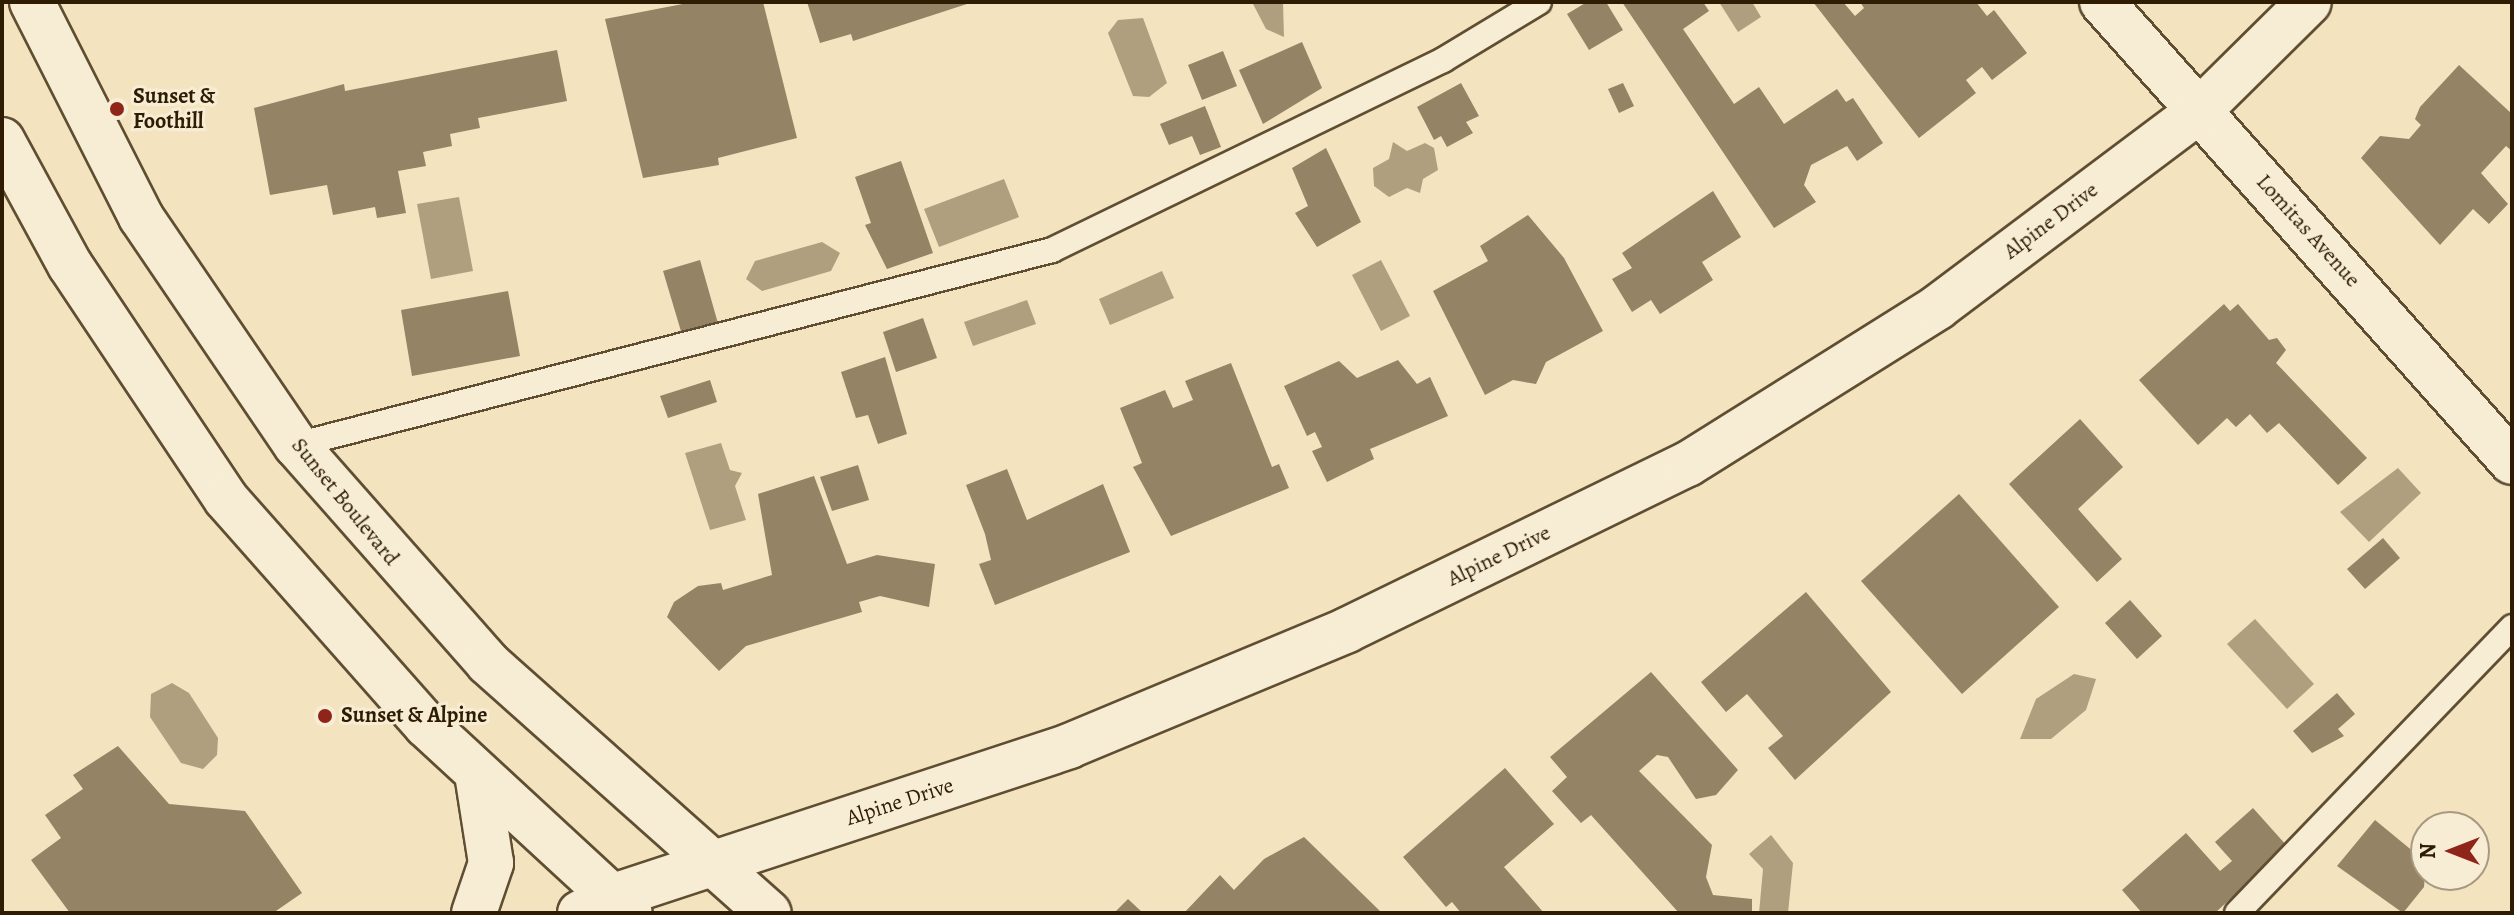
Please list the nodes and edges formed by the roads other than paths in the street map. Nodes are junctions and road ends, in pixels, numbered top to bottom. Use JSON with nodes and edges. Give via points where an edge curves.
{"nodes":[{"id":1,"x":32,"y":2,"type":"edge"},
{"id":2,"x":1539,"y":2,"type":"edge"},
{"id":3,"x":2102,"y":2,"type":"edge"},
{"id":4,"x":2309,"y":2,"type":"edge"},
{"id":5,"x":2200,"y":110,"type":"junction"},
{"id":6,"x":2,"y":140,"type":"edge"},
{"id":7,"x":296,"y":445,"type":"junction"},
{"id":8,"x":2512,"y":462,"type":"edge"},
{"id":9,"x":2512,"y":627,"type":"edge"},
{"id":10,"x":477,"y":774,"type":"junction"},
{"id":11,"x":713,"y":864,"type":"junction"},
{"id":12,"x":607,"y":908,"type":"edge"},
{"id":13,"x":474,"y":913,"type":"edge"},
{"id":14,"x":769,"y":913,"type":"edge"},
{"id":15,"x":2237,"y":913,"type":"edge"}],
"edges":[{"from":1,"to":7,"type":"street","name":"Sunset Boulevard","via":[[141,217]]},
{"from":2,"to":7,"type":"lane","via":[[1443,60],[1052,250]]},
{"from":3,"to":5,"type":"street","name":"Lomitas Avenue"},
{"from":4,"to":5,"type":"street","name":"Alpine Drive"},
{"from":5,"to":8,"type":"street","name":"Lomitas Avenue"},
{"from":5,"to":11,"type":"street","name":"Alpine Drive","via":[[1938,307],[1688,464],[1347,630],[1069,746]]},
{"from":6,"to":10,"type":"street","via":[[70,265],[226,499],[326,619]]},
{"from":7,"to":11,"type":"street","name":"Sunset Boulevard","via":[[488,663]]},
{"from":9,"to":15,"type":"lane"},
{"from":10,"to":12,"type":"street"},
{"from":10,"to":13,"type":"street","via":[[491,863]]},
{"from":11,"to":12,"type":"street","name":"Alpine Drive"},
{"from":11,"to":14,"type":"street","name":"Sunset Boulevard"}]}
